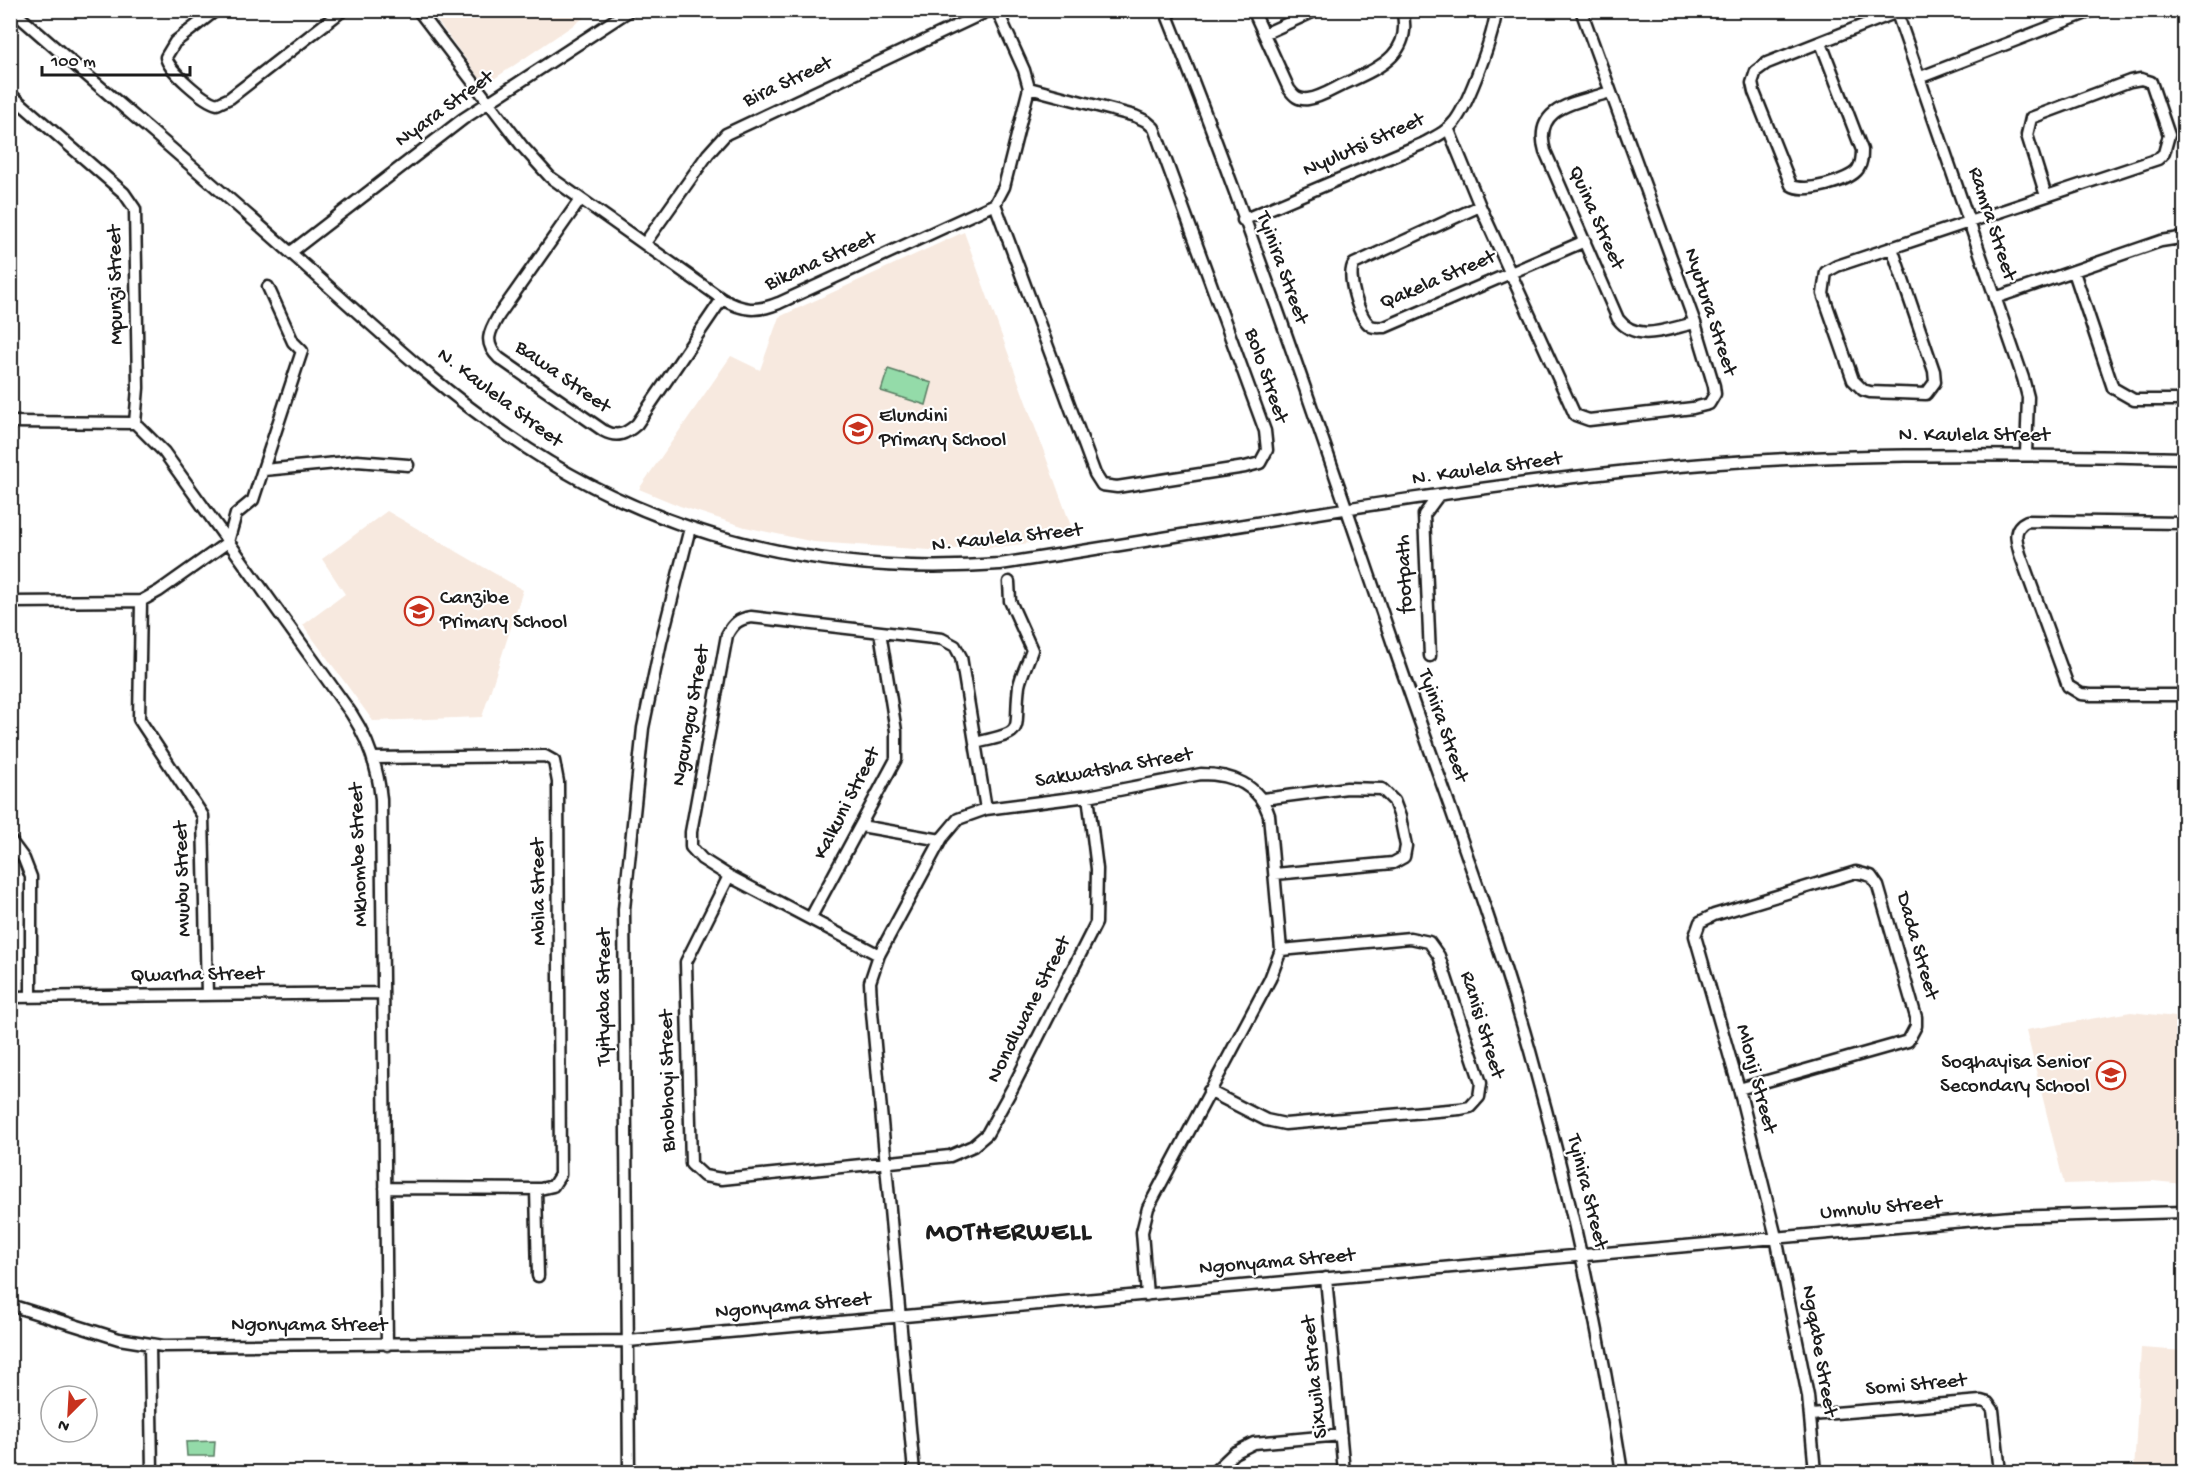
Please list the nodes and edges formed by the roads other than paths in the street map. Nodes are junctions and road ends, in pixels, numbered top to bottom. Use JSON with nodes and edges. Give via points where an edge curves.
{"nodes":[{"id":1,"x":12,"y":10,"type":"edge"},
{"id":2,"x":216,"y":10,"type":"edge"},
{"id":3,"x":343,"y":10,"type":"edge"},
{"id":4,"x":418,"y":10,"type":"edge"},
{"id":5,"x":630,"y":10,"type":"edge"},
{"id":6,"x":990,"y":10,"type":"edge"},
{"id":7,"x":997,"y":10,"type":"edge"},
{"id":8,"x":1165,"y":10,"type":"edge"},
{"id":9,"x":1253,"y":10,"type":"edge"},
{"id":10,"x":1317,"y":10,"type":"edge"},
{"id":11,"x":1402,"y":10,"type":"edge"},
{"id":12,"x":1581,"y":10,"type":"edge"},
{"id":13,"x":2094,"y":10,"type":"edge"},
{"id":14,"x":1497,"y":11,"type":"edge"},
{"id":15,"x":1896,"y":11,"type":"edge"},
{"id":16,"x":1264,"y":34,"type":"junction"},
{"id":17,"x":1821,"y":43,"type":"junction"},
{"id":18,"x":1921,"y":77,"type":"junction"},
{"id":19,"x":1029,"y":88,"type":"junction"},
{"id":20,"x":1610,"y":92,"type":"junction"},
{"id":21,"x":10,"y":94,"type":"edge"},
{"id":22,"x":488,"y":101,"type":"junction"},
{"id":23,"x":1448,"y":128,"type":"junction"},
{"id":24,"x":2046,"y":196,"type":"junction"},
{"id":25,"x":580,"y":200,"type":"junction"},
{"id":26,"x":995,"y":204,"type":"junction"},
{"id":27,"x":1480,"y":206,"type":"junction"},
{"id":28,"x":1243,"y":220,"type":"junction"},
{"id":29,"x":1970,"y":221,"type":"junction"},
{"id":30,"x":1585,"y":241,"type":"junction"},
{"id":31,"x":2184,"y":242,"type":"edge"},
{"id":32,"x":645,"y":243,"type":"junction"},
{"id":33,"x":1892,"y":248,"type":"junction"},
{"id":34,"x":291,"y":252,"type":"junction"},
{"id":35,"x":1512,"y":272,"type":"junction"},
{"id":36,"x":2074,"y":272,"type":"junction"},
{"id":37,"x":268,"y":287,"type":"dead end"},
{"id":38,"x":1995,"y":298,"type":"junction"},
{"id":39,"x":722,"y":299,"type":"junction"},
{"id":40,"x":1695,"y":323,"type":"junction"},
{"id":41,"x":2184,"y":400,"type":"edge"},
{"id":42,"x":10,"y":422,"type":"edge"},
{"id":43,"x":135,"y":423,"type":"junction"},
{"id":44,"x":2026,"y":454,"type":"junction"},
{"id":45,"x":2184,"y":458,"type":"edge"},
{"id":46,"x":408,"y":465,"type":"dead end"},
{"id":47,"x":264,"y":470,"type":"junction"},
{"id":48,"x":1438,"y":496,"type":"junction"},
{"id":49,"x":1347,"y":511,"type":"junction"},
{"id":50,"x":2184,"y":522,"type":"edge"},
{"id":51,"x":690,"y":528,"type":"junction"},
{"id":52,"x":228,"y":542,"type":"junction"},
{"id":53,"x":1009,"y":582,"type":"dead end"},
{"id":54,"x":141,"y":601,"type":"junction"},
{"id":55,"x":10,"y":602,"type":"edge"},
{"id":56,"x":880,"y":632,"type":"junction"},
{"id":57,"x":1430,"y":656,"type":"dead end"},
{"id":58,"x":2184,"y":695,"type":"edge"},
{"id":59,"x":975,"y":743,"type":"junction"},
{"id":60,"x":373,"y":758,"type":"junction"},
{"id":61,"x":1088,"y":796,"type":"junction"},
{"id":62,"x":1263,"y":799,"type":"junction"},
{"id":63,"x":987,"y":809,"type":"junction"},
{"id":64,"x":861,"y":826,"type":"junction"},
{"id":65,"x":10,"y":840,"type":"edge"},
{"id":66,"x":941,"y":840,"type":"junction"},
{"id":67,"x":1275,"y":874,"type":"junction"},
{"id":68,"x":729,"y":876,"type":"junction"},
{"id":69,"x":812,"y":917,"type":"junction"},
{"id":70,"x":1696,"y":930,"type":"joint"},
{"id":71,"x":1281,"y":950,"type":"junction"},
{"id":72,"x":879,"y":955,"type":"junction"},
{"id":73,"x":383,"y":993,"type":"junction"},
{"id":74,"x":207,"y":995,"type":"junction"},
{"id":75,"x":10,"y":997,"type":"edge"},
{"id":76,"x":31,"y":997,"type":"junction"},
{"id":77,"x":1739,"y":1089,"type":"junction"},
{"id":78,"x":1209,"y":1091,"type":"junction"},
{"id":79,"x":887,"y":1161,"type":"junction"},
{"id":80,"x":385,"y":1188,"type":"junction"},
{"id":81,"x":536,"y":1189,"type":"junction"},
{"id":82,"x":2184,"y":1212,"type":"edge"},
{"id":83,"x":1776,"y":1238,"type":"junction"},
{"id":84,"x":1582,"y":1255,"type":"junction"},
{"id":85,"x":538,"y":1276,"type":"dead end"},
{"id":86,"x":1326,"y":1278,"type":"junction"},
{"id":87,"x":1148,"y":1295,"type":"junction"},
{"id":88,"x":10,"y":1305,"type":"edge"},
{"id":89,"x":900,"y":1317,"type":"junction"},
{"id":90,"x":628,"y":1341,"type":"junction"},
{"id":91,"x":150,"y":1345,"type":"junction"},
{"id":92,"x":387,"y":1345,"type":"junction"},
{"id":93,"x":1811,"y":1415,"type":"junction"},
{"id":94,"x":1341,"y":1435,"type":"junction"},
{"id":95,"x":152,"y":1473,"type":"edge"},
{"id":96,"x":629,"y":1473,"type":"edge"},
{"id":97,"x":914,"y":1473,"type":"edge"},
{"id":98,"x":1214,"y":1473,"type":"edge"},
{"id":99,"x":1344,"y":1473,"type":"edge"},
{"id":100,"x":1622,"y":1473,"type":"edge"},
{"id":101,"x":1815,"y":1473,"type":"edge"},
{"id":102,"x":2000,"y":1473,"type":"edge"}],
"edges":[{"from":1,"to":34,"type":"street","name":"N. Kaulela Street"},
{"from":2,"to":3,"type":"street","via":[[175,42],[166,57],[173,70],[217,104],[230,99]]},
{"from":4,"to":22,"type":"street","name":"Bikana Street"},
{"from":5,"to":22,"type":"street","name":"Nyara Street"},
{"from":6,"to":32,"type":"street","name":"Bira Street","via":[[726,134]]},
{"from":7,"to":19,"type":"street"},
{"from":8,"to":28,"type":"street","name":"Tyinira Street"},
{"from":9,"to":16,"type":"street"},
{"from":10,"to":16,"type":"street"},
{"from":11,"to":16,"type":"street","via":[[1405,31],[1393,56],[1378,68],[1308,99],[1294,96],[1289,89]]},
{"from":12,"to":20,"type":"street","name":"Nyutura Street"},
{"from":13,"to":18,"type":"street"},
{"from":14,"to":23,"type":"street","name":"Nyulutsi Street","via":[[1461,112]]},
{"from":15,"to":17,"type":"street"},
{"from":15,"to":18,"type":"street","name":"Ramra Street"},
{"from":17,"to":17,"type":"street","via":[[1760,67],[1752,83],[1791,185],[1801,190],[1849,175],[1862,161],[1862,150]]},
{"from":18,"to":29,"type":"street","name":"Ramra Street"},
{"from":19,"to":26,"type":"street","via":[[1008,174]]},
{"from":19,"to":26,"type":"street","name":"Bolo Street","via":[[1135,116],[1154,128],[1265,431],[1267,450],[1260,463],[1117,487],[1102,485]]},
{"from":20,"to":30,"type":"street","name":"Quina Street","via":[[1552,114],[1541,130],[1550,163]]},
{"from":20,"to":40,"type":"street","name":"Nyutura Street"},
{"from":21,"to":43,"type":"street","name":"Mpunzi Street","via":[[124,193],[135,209]]},
{"from":22,"to":25,"type":"street","name":"Bikana Street","via":[[536,164]]},
{"from":22,"to":34,"type":"street","name":"Nyara Street"},
{"from":23,"to":27,"type":"street","name":"Nyutura Street"},
{"from":23,"to":28,"type":"street","name":"Nyulutsi Street","via":[[1424,143]]},
{"from":24,"to":24,"type":"street","via":[[2027,135],[2031,118],[2130,81],[2151,82],[2169,135],[2164,153],[2158,159]]},
{"from":24,"to":29,"type":"street"},
{"from":25,"to":32,"type":"street","name":"Bikana Street"},
{"from":25,"to":39,"type":"street","name":"Bawa Street","via":[[499,315],[488,340],[499,358],[575,411],[611,435],[630,430]]},
{"from":26,"to":39,"type":"street","name":"Bikana Street","via":[[767,308],[746,310]]},
{"from":27,"to":35,"type":"street","name":"Nyutura Street"},
{"from":27,"to":35,"type":"street","name":"Qakela Street","via":[[1354,264],[1349,277],[1365,321],[1371,326],[1385,327]]},
{"from":28,"to":49,"type":"street","name":"Tyinira Street"},
{"from":29,"to":33,"type":"street"},
{"from":29,"to":38,"type":"street","name":"Ramra Street"},
{"from":30,"to":35,"type":"street"},
{"from":30,"to":40,"type":"street","name":"Quina Street","via":[[1624,328],[1642,334]]},
{"from":31,"to":36,"type":"street","via":[[2180,238],[2161,241]]},
{"from":32,"to":39,"type":"street","name":"Bikana Street"},
{"from":33,"to":33,"type":"street","via":[[1830,269],[1823,280],[1823,294],[1858,387],[1870,392],[1926,394],[1936,376]]},
{"from":34,"to":51,"type":"street","name":"N. Kaulela Street","via":[[449,391],[510,437],[607,494]]},
{"from":35,"to":40,"type":"street","name":"Nyutura Street","via":[[1568,403],[1580,419],[1709,404],[1715,394],[1714,386]]},
{"from":36,"to":38,"type":"street"},
{"from":36,"to":41,"type":"street","via":[[2113,388],[2134,400]]},
{"from":37,"to":47,"type":"street","via":[[293,342],[302,351]]},
{"from":38,"to":44,"type":"street","name":"Ramra Street","via":[[2028,397]]},
{"from":42,"to":43,"type":"street"},
{"from":43,"to":52,"type":"street","name":"Mkhombe Street","via":[[164,452]]},
{"from":44,"to":45,"type":"street","name":"N. Kaulela Street"},
{"from":44,"to":48,"type":"street","name":"N. Kaulela Street","via":[[1768,461],[1630,471]]},
{"from":46,"to":47,"type":"street","via":[[357,461]]},
{"from":47,"to":52,"type":"street","via":[[253,500],[236,514]]},
{"from":48,"to":49,"type":"street","name":"N. Kaulela Street"},
{"from":48,"to":57,"type":"street","name":"footpath","via":[[1424,515]]},
{"from":49,"to":51,"type":"street","name":"N. Kaulela Street","via":[[1000,564],[925,568],[823,561]]},
{"from":49,"to":84,"type":"street","name":"Tyinira Street","via":[[1511,990]]},
{"from":50,"to":58,"type":"street","via":[[2027,521],[2016,533],[2023,563],[2068,686],[2091,695]]},
{"from":51,"to":90,"type":"street","name":"Tyityaba Street","via":[[647,709],[627,862],[624,995]]},
{"from":52,"to":54,"type":"street"},
{"from":52,"to":60,"type":"street","name":"Mkhombe Street","via":[[358,724]]},
{"from":53,"to":59,"type":"street","via":[[1010,601],[1032,650],[1019,684],[1019,722],[1008,736]]},
{"from":54,"to":55,"type":"street"},
{"from":54,"to":74,"type":"street","name":"Mvubu Street","via":[[140,719],[203,816]]},
{"from":56,"to":59,"type":"street","name":"Ngcungcu Street","via":[[942,639],[955,646],[961,657]]},
{"from":56,"to":64,"type":"street","name":"Kalkuni Street","via":[[898,744],[896,759]]},
{"from":56,"to":68,"type":"street","name":"Ngcungcu Street","via":[[751,617],[730,628],[690,840],[694,852]]},
{"from":59,"to":63,"type":"street","name":"Ngcungcu Street"},
{"from":60,"to":73,"type":"street","name":"Mkhombe Street","via":[[381,799]]},
{"from":60,"to":81,"type":"street","name":"Mbila Street","via":[[545,756],[554,761],[562,1167],[553,1186]]},
{"from":61,"to":62,"type":"street","name":"Sakwatsha Street","via":[[1217,774],[1251,788]]},
{"from":61,"to":63,"type":"street","name":"Sakwatsha Street"},
{"from":61,"to":79,"type":"street","name":"Nondlwane Street","via":[[1097,869],[1096,923],[1014,1087],[987,1134],[973,1146],[950,1156]]},
{"from":62,"to":67,"type":"street","via":[[1269,815]]},
{"from":62,"to":67,"type":"street","via":[[1347,788],[1382,789],[1394,801],[1406,846],[1404,857],[1392,863]]},
{"from":63,"to":66,"type":"street","name":"Sakwatsha Street","via":[[958,819]]},
{"from":64,"to":66,"type":"street"},
{"from":64,"to":69,"type":"street","name":"Kalkuni Street"},
{"from":65,"to":76,"type":"street","via":[[24,859],[31,878]]},
{"from":66,"to":72,"type":"street","name":"Sakwatsha Street"},
{"from":67,"to":71,"type":"street"},
{"from":68,"to":69,"type":"street","name":"Ngcungcu Street"},
{"from":68,"to":79,"type":"street","name":"Bhobhoyi Street","via":[[686,962],[691,1164],[704,1176],[722,1179]]},
{"from":69,"to":72,"type":"street","name":"Ngcungcu Street"},
{"from":70,"to":77,"type":"street","name":"Mlonji Street","via":[[1695,941]]},
{"from":70,"to":77,"type":"street","name":"Dada Street","via":[[1704,919],[1714,915],[1843,876],[1871,876],[1878,886],[1916,1017],[1908,1041]]},
{"from":71,"to":78,"type":"street","via":[[1270,979]]},
{"from":71,"to":78,"type":"street","name":"Ranisi Street","via":[[1410,938],[1429,942],[1436,949],[1481,1083],[1479,1098],[1470,1107],[1460,1109],[1285,1124],[1266,1120]]},
{"from":72,"to":79,"type":"street","name":"Sakwatsha Street","via":[[870,982]]},
{"from":73,"to":74,"type":"street","name":"Qwarha Street"},
{"from":73,"to":80,"type":"street","name":"Mkhombe Street"},
{"from":74,"to":76,"type":"street","name":"Qwarha Street"},
{"from":75,"to":76,"type":"street","name":"Qwarha Street"},
{"from":77,"to":83,"type":"street","name":"Mlonji Street"},
{"from":78,"to":87,"type":"street","via":[[1154,1194],[1145,1219],[1142,1232]]},
{"from":79,"to":89,"type":"street","name":"Sakwatsha Street"},
{"from":80,"to":81,"type":"street"},
{"from":80,"to":92,"type":"street","name":"Mkhombe Street"},
{"from":81,"to":85,"type":"street"},
{"from":82,"to":83,"type":"street","name":"Umnulu Street","via":[[2011,1217]]},
{"from":83,"to":84,"type":"street","name":"Umnulu Street"},
{"from":83,"to":93,"type":"street","name":"Ngqabe Street"},
{"from":84,"to":86,"type":"street","name":"Ngonyama Street"},
{"from":84,"to":100,"type":"street","name":"Tyinira Street"},
{"from":86,"to":87,"type":"street","name":"Ngonyama Street"},
{"from":86,"to":94,"type":"street","name":"Sixwila Street"},
{"from":87,"to":89,"type":"street","name":"Ngonyama Street"},
{"from":88,"to":91,"type":"street","name":"Ngonyama Street","via":[[92,1332]]},
{"from":89,"to":90,"type":"street","name":"Ngonyama Street"},
{"from":89,"to":97,"type":"street"},
{"from":90,"to":92,"type":"street","name":"Ngonyama Street"},
{"from":90,"to":96,"type":"street","name":"Tyityaba Street"},
{"from":91,"to":92,"type":"street","name":"Ngonyama Street"},
{"from":91,"to":95,"type":"street"},
{"from":93,"to":101,"type":"street","name":"Ngqabe Street"},
{"from":93,"to":102,"type":"street","name":"Somi Street","via":[[1988,1403],[1993,1410]]},
{"from":94,"to":98,"type":"street","via":[[1254,1443],[1234,1453]]},
{"from":94,"to":99,"type":"street","name":"Sixwila Street"}]}
